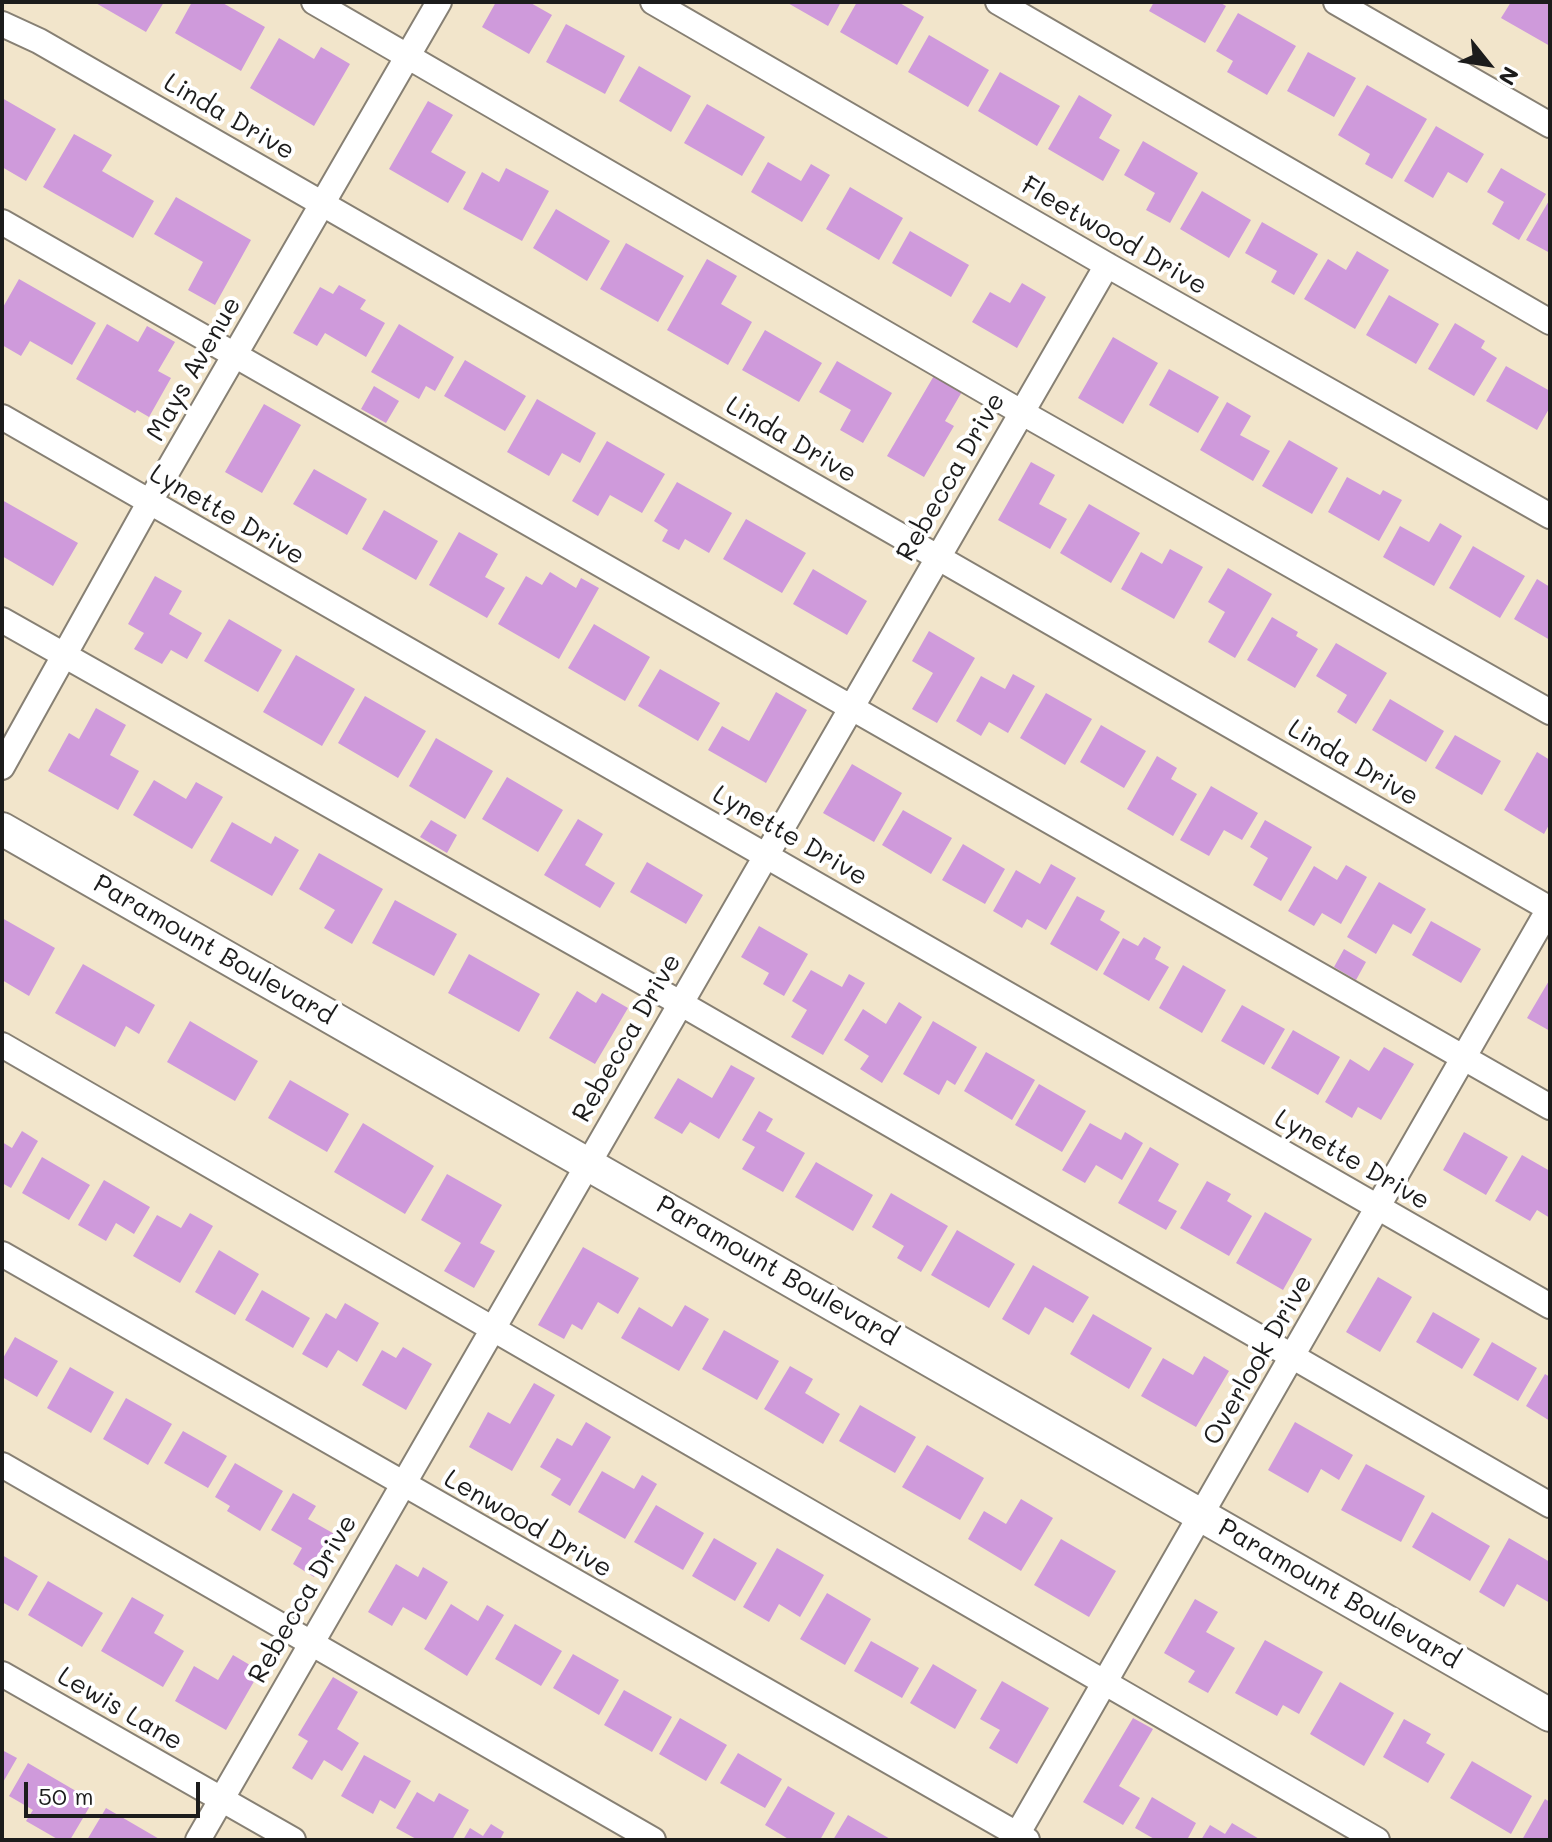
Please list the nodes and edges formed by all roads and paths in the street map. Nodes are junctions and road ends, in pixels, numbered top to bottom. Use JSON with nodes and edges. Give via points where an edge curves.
{"nodes":[{"id":1,"x":314,"y":2,"type":"edge"},
{"id":2,"x":439,"y":2,"type":"edge"},
{"id":3,"x":653,"y":2,"type":"edge"},
{"id":4,"x":998,"y":2,"type":"edge"},
{"id":5,"x":1336,"y":2,"type":"edge"},
{"id":6,"x":2,"y":24,"type":"edge"},
{"id":7,"x":407,"y":58,"type":"junction"},
{"id":8,"x":1550,"y":125,"type":"edge"},
{"id":9,"x":323,"y":202,"type":"junction"},
{"id":10,"x":2,"y":222,"type":"edge"},
{"id":11,"x":1107,"y":265,"type":"junction"},
{"id":12,"x":1550,"y":322,"type":"edge"},
{"id":13,"x":235,"y":354,"type":"junction"},
{"id":14,"x":1021,"y":412,"type":"junction"},
{"id":15,"x":2,"y":417,"type":"edge"},
{"id":16,"x":149,"y":503,"type":"junction"},
{"id":17,"x":1550,"y":516,"type":"edge"},
{"id":18,"x":937,"y":556,"type":"junction"},
{"id":19,"x":2,"y":620,"type":"edge"},
{"id":20,"x":65,"y":653,"type":"junction"},
{"id":21,"x":850,"y":707,"type":"junction"},
{"id":22,"x":1550,"y":712,"type":"edge"},
{"id":23,"x":2,"y":767,"type":"edge"},
{"id":24,"x":2,"y":829,"type":"edge"},
{"id":25,"x":766,"y":854,"type":"junction"},
{"id":26,"x":1550,"y":908,"type":"edge"},
{"id":27,"x":680,"y":1003,"type":"junction"},
{"id":28,"x":2,"y":1045,"type":"edge"},
{"id":29,"x":1464,"y":1057,"type":"junction"},
{"id":30,"x":1550,"y":1107,"type":"edge"},
{"id":31,"x":588,"y":1163,"type":"junction"},
{"id":32,"x":1378,"y":1207,"type":"junction"},
{"id":33,"x":2,"y":1254,"type":"edge"},
{"id":34,"x":1550,"y":1306,"type":"edge"},
{"id":35,"x":491,"y":1330,"type":"junction"},
{"id":36,"x":1292,"y":1356,"type":"junction"},
{"id":37,"x":2,"y":1465,"type":"edge"},
{"id":38,"x":402,"y":1484,"type":"junction"},
{"id":39,"x":1550,"y":1505,"type":"edge"},
{"id":40,"x":1201,"y":1515,"type":"junction"},
{"id":41,"x":310,"y":1644,"type":"junction"},
{"id":42,"x":2,"y":1674,"type":"edge"},
{"id":43,"x":1105,"y":1683,"type":"junction"},
{"id":44,"x":1550,"y":1715,"type":"edge"},
{"id":45,"x":221,"y":1799,"type":"junction"},
{"id":46,"x":1019,"y":1838,"type":"edge"},
{"id":47,"x":198,"y":1840,"type":"edge"},
{"id":48,"x":293,"y":1840,"type":"edge"},
{"id":49,"x":653,"y":1840,"type":"edge"},
{"id":50,"x":1377,"y":1840,"type":"edge"}],
"edges":[{"from":1,"to":7,"type":"street"},
{"from":2,"to":7,"type":"street","name":"Mays Avenue"},
{"from":3,"to":11,"type":"street","name":"Fleetwood Drive"},
{"from":4,"to":12,"type":"street"},
{"from":5,"to":8,"type":"street"},
{"from":6,"to":9,"type":"street","name":"Linda Drive"},
{"from":7,"to":9,"type":"street","name":"Mays Avenue"},
{"from":7,"to":14,"type":"street"},
{"from":9,"to":13,"type":"street","name":"Mays Avenue"},
{"from":9,"to":18,"type":"street","name":"Linda Drive"},
{"from":10,"to":13,"type":"street"},
{"from":11,"to":14,"type":"street","name":"Rebecca Drive"},
{"from":11,"to":17,"type":"street","name":"Fleetwood Drive"},
{"from":13,"to":16,"type":"street","name":"Mays Avenue"},
{"from":13,"to":21,"type":"street"},
{"from":14,"to":18,"type":"street","name":"Rebecca Drive"},
{"from":14,"to":22,"type":"street"},
{"from":15,"to":16,"type":"street","name":"Lynette Drive"},
{"from":16,"to":20,"type":"street","name":"Mays Avenue"},
{"from":16,"to":25,"type":"street","name":"Lynette Drive"},
{"from":18,"to":21,"type":"street","name":"Rebecca Drive"},
{"from":18,"to":26,"type":"street","name":"Linda Drive"},
{"from":19,"to":20,"type":"street"},
{"from":20,"to":23,"type":"street","name":"Mays Avenue"},
{"from":20,"to":27,"type":"street"},
{"from":21,"to":25,"type":"street","name":"Rebecca Drive"},
{"from":21,"to":29,"type":"street"},
{"from":24,"to":31,"type":"main road","name":"Paramount Boulevard"},
{"from":25,"to":27,"type":"street","name":"Rebecca Drive"},
{"from":25,"to":32,"type":"street","name":"Lynette Drive"},
{"from":26,"to":29,"type":"street","name":"Overlook Drive"},
{"from":27,"to":31,"type":"street","name":"Rebecca Drive"},
{"from":27,"to":36,"type":"street"},
{"from":28,"to":35,"type":"street"},
{"from":29,"to":30,"type":"street"},
{"from":29,"to":32,"type":"street","name":"Overlook Drive"},
{"from":31,"to":35,"type":"street","name":"Rebecca Drive"},
{"from":31,"to":40,"type":"main road","name":"Paramount Boulevard"},
{"from":32,"to":34,"type":"street","name":"Lynette Drive"},
{"from":32,"to":36,"type":"street","name":"Overlook Drive"},
{"from":33,"to":38,"type":"street","name":"Lenwood Drive"},
{"from":35,"to":38,"type":"street","name":"Rebecca Drive"},
{"from":35,"to":43,"type":"street"},
{"from":36,"to":39,"type":"street"},
{"from":36,"to":40,"type":"street","name":"Overlook Drive"},
{"from":37,"to":41,"type":"street"},
{"from":38,"to":41,"type":"street","name":"Rebecca Drive"},
{"from":38,"to":46,"type":"street","name":"Lenwood Drive"},
{"from":40,"to":43,"type":"street","name":"Overlook Drive"},
{"from":40,"to":44,"type":"main road","name":"Paramount Boulevard"},
{"from":41,"to":45,"type":"street","name":"Rebecca Drive"},
{"from":41,"to":49,"type":"street"},
{"from":42,"to":45,"type":"street","name":"Lewis Lane"},
{"from":43,"to":46,"type":"street","name":"Overlook Drive"},
{"from":43,"to":50,"type":"street"},
{"from":45,"to":47,"type":"street","name":"Rebecca Drive"},
{"from":45,"to":48,"type":"street","name":"Lewis Lane"}]}
